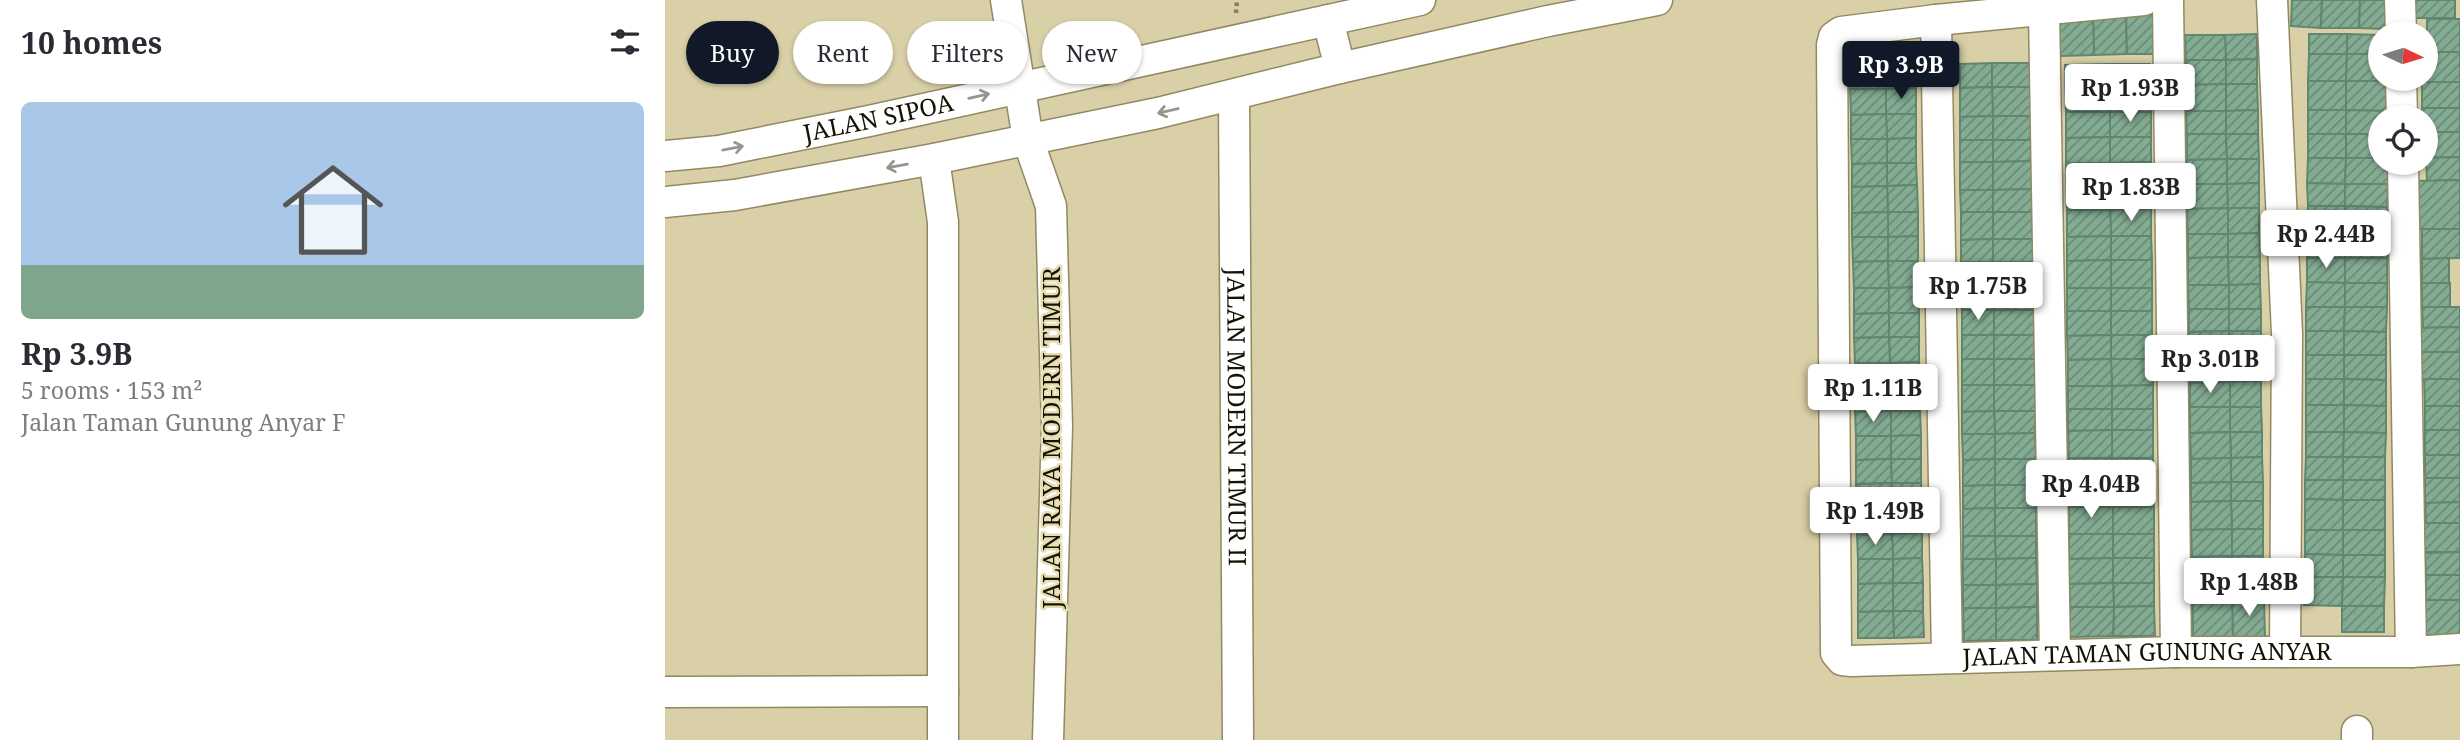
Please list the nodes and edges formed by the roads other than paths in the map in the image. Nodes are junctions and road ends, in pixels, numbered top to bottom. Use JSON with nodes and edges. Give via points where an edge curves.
{"nodes":[{"id":1,"x":1006,"y":0,"type":"edge"},
{"id":2,"x":1420,"y":0,"type":"edge"},
{"id":3,"x":1657,"y":0,"type":"edge"},
{"id":4,"x":2144,"y":0,"type":"edge"},
{"id":5,"x":2168,"y":0,"type":"edge"},
{"id":6,"x":2272,"y":0,"type":"edge"},
{"id":7,"x":2400,"y":0,"type":"edge"},
{"id":8,"x":2044,"y":11,"type":"junction"},
{"id":9,"x":1328,"y":20,"type":"junction"},
{"id":10,"x":1937,"y":20,"type":"junction"},
{"id":11,"x":2400,"y":21,"type":"edge"},
{"id":12,"x":1340,"y":68,"type":"junction"},
{"id":13,"x":1020,"y":86,"type":"junction"},
{"id":14,"x":1234,"y":95,"type":"junction"},
{"id":15,"x":1028,"y":139,"type":"junction"},
{"id":16,"x":665,"y":156,"type":"edge"},
{"id":17,"x":934,"y":159,"type":"junction"},
{"id":18,"x":2403,"y":175,"type":"edge"},
{"id":19,"x":665,"y":202,"type":"edge"},
{"id":20,"x":2460,"y":649,"type":"edge"},
{"id":21,"x":2176,"y":652,"type":"junction"},
{"id":22,"x":2285,"y":652,"type":"junction"},
{"id":23,"x":2411,"y":652,"type":"junction"},
{"id":24,"x":2055,"y":655,"type":"junction"},
{"id":25,"x":1947,"y":657,"type":"junction"},
{"id":26,"x":943,"y":691,"type":"junction"},
{"id":27,"x":665,"y":692,"type":"edge"},
{"id":28,"x":943,"y":740,"type":"edge"},
{"id":29,"x":1048,"y":740,"type":"edge"},
{"id":30,"x":1238,"y":740,"type":"edge"}],
"edges":[{"from":1,"to":13,"type":"street","name":"JALAN RAYA MODERN TIMUR"},
{"from":2,"to":9,"type":"street","name":"JALAN SIPOA"},
{"from":3,"to":12,"type":"street"},
{"from":4,"to":8,"type":"street"},
{"from":5,"to":21,"type":"street"},
{"from":6,"to":22,"type":"street","via":[[2287,334]]},
{"from":7,"to":11,"type":"street"},
{"from":8,"to":10,"type":"street"},
{"from":8,"to":24,"type":"street"},
{"from":9,"to":12,"type":"street"},
{"from":9,"to":13,"type":"street","name":"JALAN SIPOA"},
{"from":10,"to":25,"type":"street"},
{"from":10,"to":25,"type":"street","name":"JALAN TAMAN GUNUNG ANYAR","via":[[1841,32],[1832,45],[1836,653],[1851,661]]},
{"from":12,"to":14,"type":"street"},
{"from":13,"to":15,"type":"street","name":"JALAN RAYA MODERN TIMUR"},
{"from":16,"to":13,"type":"street","name":"JALAN SIPOA","one_way":true,"via":[[733,148]]},
{"from":14,"to":15,"type":"street","one_way":true},
{"from":14,"to":30,"type":"street","name":"JALAN MODERN TIMUR II"},
{"from":15,"to":17,"type":"street"},
{"from":15,"to":29,"type":"street","name":"JALAN RAYA MODERN TIMUR","via":[[1051,206],[1057,426]]},
{"from":17,"to":19,"type":"street","one_way":true,"via":[[735,195]]},
{"from":17,"to":26,"type":"street","via":[[943,222]]},
{"from":18,"to":23,"type":"street"},
{"from":20,"to":23,"type":"street","name":"JALAN TAMAN GUNUNG ANYAR"},
{"from":21,"to":22,"type":"street","name":"JALAN TAMAN GUNUNG ANYAR"},
{"from":21,"to":24,"type":"street","name":"JALAN TAMAN GUNUNG ANYAR"},
{"from":22,"to":23,"type":"street","name":"JALAN TAMAN GUNUNG ANYAR"},
{"from":24,"to":25,"type":"street","name":"JALAN TAMAN GUNUNG ANYAR"},
{"from":26,"to":27,"type":"street"},
{"from":26,"to":28,"type":"street"}]}
